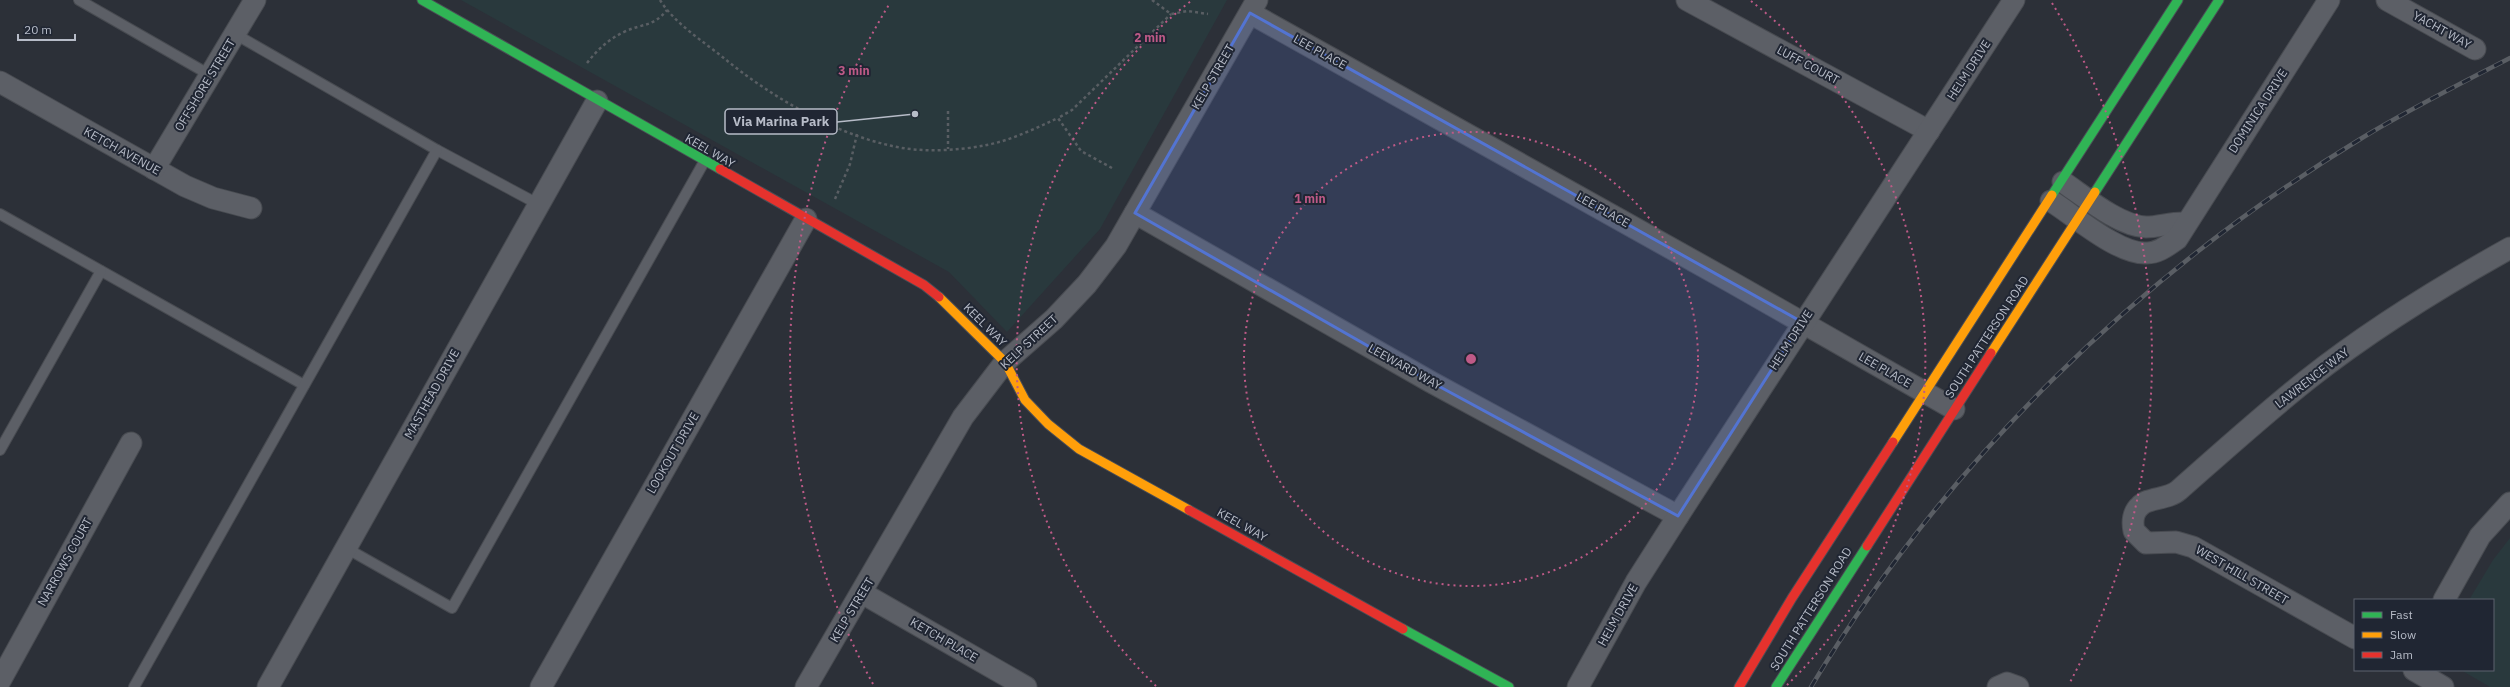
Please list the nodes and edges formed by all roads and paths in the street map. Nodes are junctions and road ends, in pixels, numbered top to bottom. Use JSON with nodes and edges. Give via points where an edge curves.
{"nodes":[{"id":1,"x":80,"y":0,"type":"edge"},
{"id":2,"x":255,"y":0,"type":"edge"},
{"id":3,"x":422,"y":0,"type":"edge"},
{"id":4,"x":660,"y":0,"type":"edge"},
{"id":5,"x":1152,"y":0,"type":"edge"},
{"id":6,"x":1687,"y":0,"type":"edge"},
{"id":7,"x":2014,"y":0,"type":"edge"},
{"id":8,"x":2178,"y":0,"type":"edge"},
{"id":9,"x":2219,"y":0,"type":"edge"},
{"id":10,"x":2329,"y":0,"type":"edge"},
{"id":11,"x":2387,"y":0,"type":"edge"},
{"id":12,"x":1254,"y":6,"type":"edge"},
{"id":13,"x":667,"y":10,"type":"junction"},
{"id":14,"x":1171,"y":14,"type":"junction"},
{"id":15,"x":1208,"y":14,"type":"dead end"},
{"id":16,"x":235,"y":34,"type":"junction"},
{"id":17,"x":2475,"y":49,"type":"dead end"},
{"id":18,"x":587,"y":63,"type":"dead end"},
{"id":19,"x":210,"y":75,"type":"junction"},
{"id":20,"x":0,"y":82,"type":"edge"},
{"id":21,"x":597,"y":100,"type":"junction"},
{"id":22,"x":948,"y":111,"type":"dead end"},
{"id":23,"x":1058,"y":118,"type":"junction"},
{"id":24,"x":1929,"y":131,"type":"junction"},
{"id":25,"x":857,"y":134,"type":"junction"},
{"id":26,"x":948,"y":148,"type":"junction"},
{"id":27,"x":437,"y":150,"type":"junction"},
{"id":28,"x":704,"y":162,"type":"junction"},
{"id":29,"x":1112,"y":168,"type":"dead end"},
{"id":30,"x":154,"y":169,"type":"junction"},
{"id":31,"x":2063,"y":182,"type":"junction"},
{"id":32,"x":835,"y":199,"type":"dead end"},
{"id":33,"x":2090,"y":200,"type":"junction"},
{"id":34,"x":2051,"y":201,"type":"junction"},
{"id":35,"x":538,"y":204,"type":"junction"},
{"id":36,"x":251,"y":208,"type":"dead end"},
{"id":37,"x":1135,"y":213,"type":"junction"},
{"id":38,"x":0,"y":214,"type":"edge"},
{"id":39,"x":2078,"y":218,"type":"junction"},
{"id":40,"x":806,"y":219,"type":"junction"},
{"id":41,"x":2186,"y":223,"type":"junction"},
{"id":42,"x":2510,"y":248,"type":"edge"},
{"id":43,"x":101,"y":271,"type":"junction"},
{"id":44,"x":1802,"y":322,"type":"junction"},
{"id":45,"x":1005,"y":362,"type":"junction"},
{"id":46,"x":304,"y":385,"type":"junction"},
{"id":47,"x":1925,"y":393,"type":"junction"},
{"id":48,"x":1954,"y":409,"type":"junction"},
{"id":49,"x":131,"y":443,"type":"dead end"},
{"id":50,"x":0,"y":450,"type":"edge"},
{"id":51,"x":2510,"y":503,"type":"edge"},
{"id":52,"x":1678,"y":516,"type":"junction"},
{"id":53,"x":2132,"y":524,"type":"joint"},
{"id":54,"x":346,"y":548,"type":"junction"},
{"id":55,"x":862,"y":593,"type":"junction"},
{"id":56,"x":2445,"y":599,"type":"edge"},
{"id":57,"x":2354,"y":637,"type":"edge"},
{"id":58,"x":2416,"y":671,"type":"edge"},
{"id":59,"x":0,"y":681,"type":"edge"},
{"id":60,"x":134,"y":687,"type":"edge"},
{"id":61,"x":268,"y":687,"type":"edge"},
{"id":62,"x":541,"y":687,"type":"edge"},
{"id":63,"x":806,"y":687,"type":"edge"},
{"id":64,"x":1026,"y":687,"type":"edge"},
{"id":65,"x":1509,"y":687,"type":"edge"},
{"id":66,"x":1578,"y":687,"type":"edge"},
{"id":67,"x":1739,"y":687,"type":"edge"},
{"id":68,"x":1776,"y":687,"type":"edge"},
{"id":69,"x":2443,"y":687,"type":"edge"}],
"edges":[{"from":1,"to":19,"type":"lane"},
{"from":2,"to":16,"type":"street","name":"OFFSHORE STREET"},
{"from":3,"to":21,"type":"street","name":"KEEL WAY"},
{"from":4,"to":13,"type":"path"},
{"from":5,"to":14,"type":"path"},
{"from":6,"to":24,"type":"street","name":"LUFF COURT"},
{"from":7,"to":24,"type":"street","name":"HELM DRIVE"},
{"from":8,"to":31,"type":"street","name":"SOUTH PATTERSON ROAD"},
{"from":9,"to":33,"type":"street","name":"SOUTH PATTERSON ROAD"},
{"from":10,"to":41,"type":"street","name":"DOMINICA DRIVE"},
{"from":11,"to":17,"type":"street","name":"YACHT WAY"},
{"from":12,"to":37,"type":"street","name":"KELP STREET"},
{"from":12,"to":44,"type":"street","name":"LEE PLACE"},
{"from":13,"to":18,"type":"path","via":[[658,22],[625,31],[601,46]]},
{"from":13,"to":25,"type":"path","via":[[753,80],[782,99],[832,125]]},
{"from":14,"to":15,"type":"path","via":[[1188,11]]},
{"from":14,"to":23,"type":"path","via":[[1072,110]]},
{"from":16,"to":19,"type":"street","name":"OFFSHORE STREET"},
{"from":16,"to":27,"type":"lane"},
{"from":19,"to":30,"type":"street","name":"OFFSHORE STREET"},
{"from":20,"to":30,"type":"street","name":"KETCH AVENUE"},
{"from":21,"to":28,"type":"street","name":"KEEL WAY"},
{"from":21,"to":35,"type":"street","name":"MASTHEAD DRIVE"},
{"from":22,"to":26,"type":"path"},
{"from":23,"to":26,"type":"path","via":[[1029,132],[987,145]]},
{"from":23,"to":29,"type":"path","via":[[1081,151]]},
{"from":24,"to":44,"type":"street","name":"HELM DRIVE"},
{"from":25,"to":26,"type":"path","via":[[887,145],[914,150]]},
{"from":25,"to":32,"type":"path","via":[[850,164]]},
{"from":27,"to":35,"type":"lane"},
{"from":27,"to":46,"type":"lane"},
{"from":28,"to":40,"type":"street","name":"KEEL WAY"},
{"from":28,"to":54,"type":"lane","via":[[452,608]]},
{"from":30,"to":36,"type":"street","name":"KETCH AVENUE","via":[[213,198]]},
{"from":31,"to":33,"type":"street"},
{"from":31,"to":34,"type":"street","name":"SOUTH PATTERSON ROAD"},
{"from":33,"to":39,"type":"street","name":"SOUTH PATTERSON ROAD"},
{"from":33,"to":41,"type":"street","via":[[2133,225],[2146,227],[2169,222]]},
{"from":34,"to":39,"type":"street","name":"DOMINICA DRIVE"},
{"from":34,"to":47,"type":"street","name":"SOUTH PATTERSON ROAD"},
{"from":35,"to":54,"type":"street","name":"MASTHEAD DRIVE"},
{"from":37,"to":45,"type":"street","name":"KELP STREET","via":[[1116,246],[1087,284],[1054,319]]},
{"from":37,"to":52,"type":"street","name":"LEEWARD WAY","via":[[1431,382]]},
{"from":38,"to":43,"type":"lane"},
{"from":39,"to":41,"type":"street","name":"DOMINICA DRIVE","via":[[2119,245],[2147,254],[2158,252],[2177,239]]},
{"from":39,"to":48,"type":"street","name":"SOUTH PATTERSON ROAD"},
{"from":40,"to":45,"type":"street","name":"KEEL WAY","via":[[924,285],[948,303]]},
{"from":40,"to":62,"type":"street","name":"LOOKOUT DRIVE"},
{"from":42,"to":53,"type":"street","name":"LAWRENCE WAY","via":[[2462,274],[2386,323],[2315,374],[2177,492],[2140,506]]},
{"from":43,"to":46,"type":"lane"},
{"from":43,"to":50,"type":"lane"},
{"from":44,"to":47,"type":"street","name":"LEE PLACE"},
{"from":44,"to":52,"type":"street","name":"HELM DRIVE"},
{"from":45,"to":55,"type":"street","name":"KELP STREET","via":[[963,417]]},
{"from":45,"to":65,"type":"street","name":"KEEL WAY","via":[[1024,400],[1079,449]]},
{"from":46,"to":60,"type":"lane"},
{"from":47,"to":48,"type":"street","name":"LEE PLACE"},
{"from":47,"to":67,"type":"street","name":"SOUTH PATTERSON ROAD","via":[[1792,598]]},
{"from":48,"to":68,"type":"street","name":"SOUTH PATTERSON ROAD"},
{"from":49,"to":59,"type":"street","name":"NARROWS COURT"},
{"from":51,"to":56,"type":"street","via":[[2480,536]]},
{"from":52,"to":66,"type":"street","name":"HELM DRIVE","via":[[1636,582]]},
{"from":53,"to":57,"type":"street","name":"WEST HILL STREET","via":[[2146,543],[2176,542],[2193,547]]},
{"from":54,"to":61,"type":"street","name":"MASTHEAD DRIVE"},
{"from":55,"to":63,"type":"street","name":"KELP STREET"},
{"from":55,"to":64,"type":"street","name":"KETCH PLACE"},
{"from":58,"to":69,"type":"street"}]}
